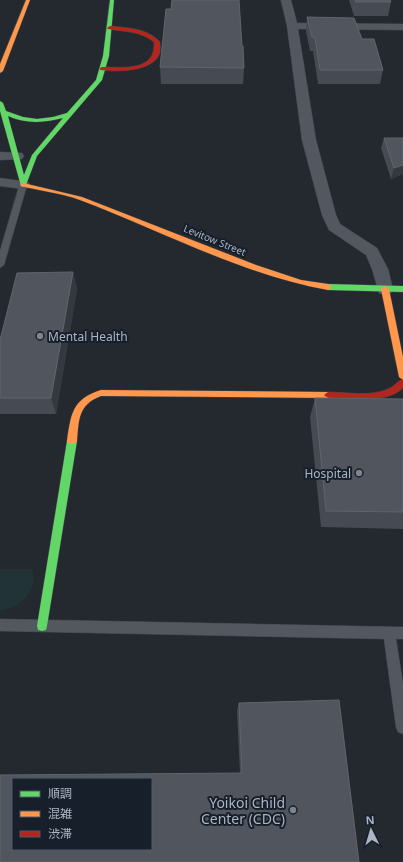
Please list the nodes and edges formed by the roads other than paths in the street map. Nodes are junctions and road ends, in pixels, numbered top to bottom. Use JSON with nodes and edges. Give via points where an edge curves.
{"nodes":[{"id":1,"x":28,"y":0,"type":"edge"},
{"id":2,"x":112,"y":0,"type":"edge"},
{"id":3,"x":286,"y":0,"type":"edge"},
{"id":4,"x":292,"y":26,"type":"junction"},
{"id":5,"x":403,"y":27,"type":"edge"},
{"id":6,"x":110,"y":28,"type":"junction"},
{"id":7,"x":3,"y":56,"type":"edge"},
{"id":8,"x":102,"y":69,"type":"junction"},
{"id":9,"x":0,"y":71,"type":"edge"},
{"id":10,"x":0,"y":103,"type":"edge"},
{"id":11,"x":71,"y":114,"type":"junction"},
{"id":12,"x":4,"y":119,"type":"edge"},
{"id":13,"x":0,"y":156,"type":"edge"},
{"id":14,"x":17,"y":156,"type":"junction"},
{"id":15,"x":0,"y":182,"type":"edge"},
{"id":16,"x":23,"y":185,"type":"junction"},
{"id":17,"x":0,"y":265,"type":"edge"},
{"id":18,"x":385,"y":289,"type":"junction"},
{"id":19,"x":403,"y":289,"type":"edge"},
{"id":20,"x":403,"y":377,"type":"edge"},
{"id":21,"x":403,"y":382,"type":"edge"},
{"id":22,"x":0,"y":625,"type":"edge"},
{"id":23,"x":42,"y":626,"type":"junction"},
{"id":24,"x":389,"y":633,"type":"junction"},
{"id":25,"x":403,"y":633,"type":"edge"},
{"id":26,"x":403,"y":727,"type":"edge"}],
"edges":[{"from":1,"to":7,"type":"street"},
{"from":2,"to":6,"type":"street"},
{"from":3,"to":4,"type":"street"},
{"from":4,"to":5,"type":"street"},
{"from":4,"to":18,"type":"street","via":[[309,140],[329,215],[334,227],[372,252]]},
{"from":6,"to":8,"type":"street"},
{"from":6,"to":8,"type":"street","via":[[141,31],[152,35],[157,42],[157,54],[152,61],[138,68]]},
{"from":7,"to":9,"type":"street"},
{"from":8,"to":11,"type":"street","via":[[99,80]]},
{"from":10,"to":12,"type":"street"},
{"from":11,"to":12,"type":"street","via":[[37,122]]},
{"from":11,"to":16,"type":"street","via":[[34,156]]},
{"from":12,"to":14,"type":"street"},
{"from":13,"to":14,"type":"street"},
{"from":14,"to":16,"type":"street"},
{"from":15,"to":16,"type":"street"},
{"from":16,"to":17,"type":"lane"},
{"from":16,"to":18,"type":"street","name":"Levitow Street","via":[[80,198],[253,267],[300,282],[334,288]]},
{"from":18,"to":19,"type":"street","name":"Levitow Street"},
{"from":18,"to":20,"type":"street"},
{"from":21,"to":23,"type":"street","via":[[400,388],[380,396],[101,393],[86,397],[78,406]]},
{"from":22,"to":23,"type":"lane"},
{"from":23,"to":24,"type":"lane"},
{"from":24,"to":25,"type":"lane"},
{"from":24,"to":26,"type":"lane"}]}
